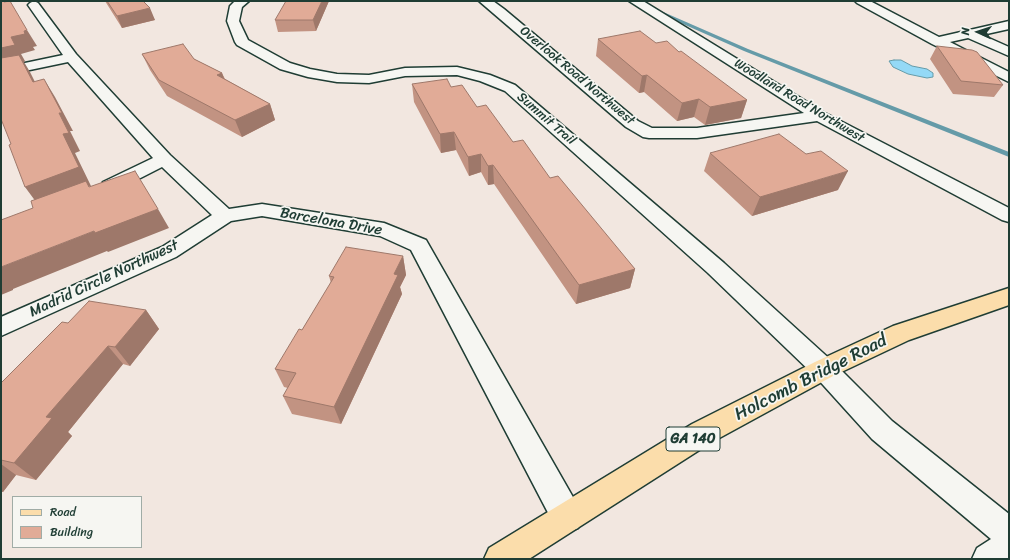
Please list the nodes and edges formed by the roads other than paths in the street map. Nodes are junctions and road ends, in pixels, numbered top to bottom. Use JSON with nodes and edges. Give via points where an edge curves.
{"nodes":[{"id":1,"x":243,"y":1,"type":"edge"},
{"id":2,"x":485,"y":1,"type":"edge"},
{"id":3,"x":635,"y":1,"type":"edge"},
{"id":4,"x":861,"y":1,"type":"edge"},
{"id":5,"x":34,"y":5,"type":"dead end"},
{"id":6,"x":1009,"y":25,"type":"edge"},
{"id":7,"x":970,"y":34,"type":"junction"},
{"id":8,"x":937,"y":41,"type":"junction"},
{"id":9,"x":1009,"y":52,"type":"edge"},
{"id":10,"x":71,"y":57,"type":"junction"},
{"id":11,"x":1,"y":72,"type":"edge"},
{"id":12,"x":1009,"y":78,"type":"edge"},
{"id":13,"x":819,"y":116,"type":"junction"},
{"id":14,"x":164,"y":159,"type":"junction"},
{"id":15,"x":94,"y":193,"type":"edge"},
{"id":16,"x":225,"y":216,"type":"junction"},
{"id":17,"x":1009,"y":216,"type":"edge"},
{"id":18,"x":1009,"y":296,"type":"edge"},
{"id":19,"x":1,"y":326,"type":"edge"},
{"id":20,"x":824,"y":370,"type":"junction"},
{"id":21,"x":567,"y":517,"type":"junction"},
{"id":22,"x":1009,"y":534,"type":"edge"},
{"id":23,"x":1009,"y":547,"type":"edge"},
{"id":24,"x":500,"y":559,"type":"edge"},
{"id":25,"x":988,"y":559,"type":"edge"}],
"edges":[{"from":1,"to":20,"type":"street","name":"Summit Trail","via":[[236,6],[233,21],[242,42],[285,66],[308,74],[369,79],[406,72],[457,70],[510,88],[716,268]]},
{"from":2,"to":13,"type":"street","name":"Overlook Road Northwest","via":[[632,124],[649,133],[697,132]]},
{"from":3,"to":13,"type":"street","name":"Woodland Road Northwest"},
{"from":4,"to":8,"type":"street"},
{"from":5,"to":10,"type":"street"},
{"from":6,"to":7,"type":"street"},
{"from":7,"to":8,"type":"street"},
{"from":7,"to":9,"type":"street"},
{"from":8,"to":12,"type":"street"},
{"from":10,"to":11,"type":"street"},
{"from":10,"to":14,"type":"street"},
{"from":13,"to":17,"type":"street","name":"Woodland Road Northwest"},
{"from":14,"to":15,"type":"street"},
{"from":14,"to":16,"type":"street"},
{"from":16,"to":19,"type":"street","name":"Madrid Circle Northwest","via":[[168,252]]},
{"from":16,"to":21,"type":"street","name":"Barcelona Drive","via":[[262,210],[384,230],[419,245]]},
{"from":18,"to":20,"type":"main road","name":"Holcomb Bridge Road","number":"GA 140","via":[[901,333]]},
{"from":20,"to":21,"type":"main road","name":"Holcomb Bridge Road","number":"GA 140","via":[[702,433]]},
{"from":20,"to":22,"type":"street","name":"Summit Trail","via":[[882,430]]},
{"from":21,"to":24,"type":"main road","name":"Holcomb Bridge Road","number":"GA 140"},
{"from":23,"to":25,"type":"street"}]}
